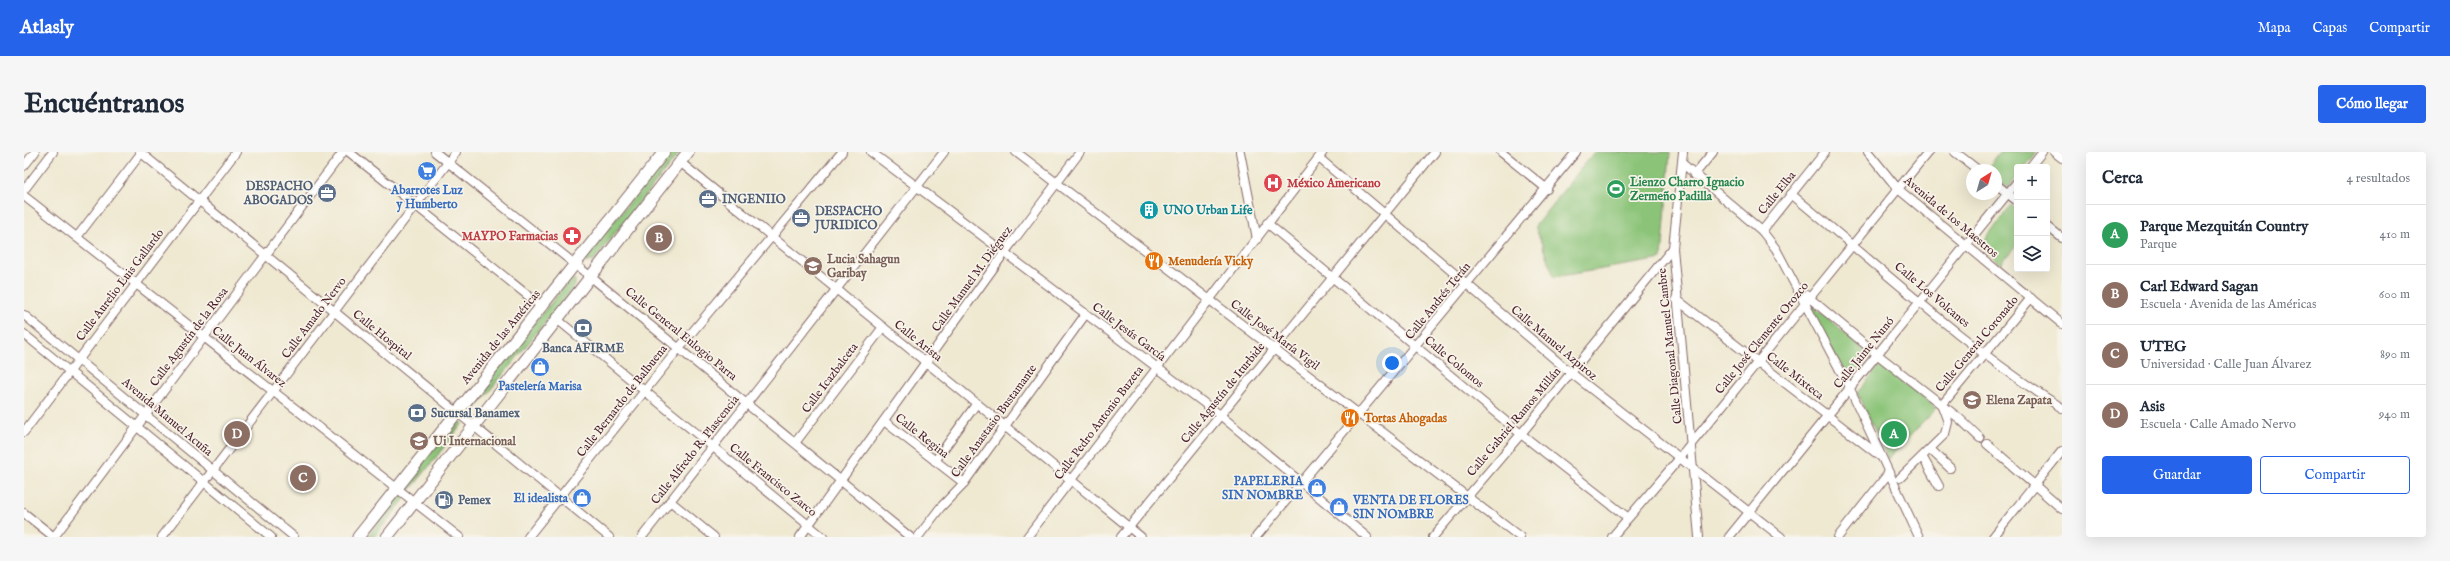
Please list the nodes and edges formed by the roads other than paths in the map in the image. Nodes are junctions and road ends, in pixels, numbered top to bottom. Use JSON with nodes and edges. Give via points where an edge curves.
{"nodes":[{"id":1,"x":35,"y":152,"type":"edge"},
{"id":2,"x":53,"y":152,"type":"edge"},
{"id":3,"x":141,"y":152,"type":"edge"},
{"id":4,"x":236,"y":152,"type":"edge"},
{"id":5,"x":343,"y":152,"type":"edge"},
{"id":6,"x":349,"y":152,"type":"edge"},
{"id":7,"x":435,"y":152,"type":"edge"},
{"id":8,"x":456,"y":152,"type":"edge"},
{"id":9,"x":664,"y":152,"type":"edge"},
{"id":10,"x":688,"y":152,"type":"edge"},
{"id":11,"x":842,"y":152,"type":"edge"},
{"id":12,"x":871,"y":152,"type":"edge"},
{"id":13,"x":944,"y":152,"type":"edge"},
{"id":14,"x":1016,"y":152,"type":"edge"},
{"id":15,"x":1080,"y":152,"type":"edge"},
{"id":16,"x":1240,"y":152,"type":"edge"},
{"id":17,"x":1436,"y":152,"type":"edge"},
{"id":18,"x":1501,"y":152,"type":"edge"},
{"id":19,"x":1576,"y":152,"type":"edge"},
{"id":20,"x":1684,"y":152,"type":"edge"},
{"id":21,"x":1713,"y":152,"type":"edge"},
{"id":22,"x":1825,"y":152,"type":"edge"},
{"id":23,"x":1868,"y":152,"type":"edge"},
{"id":24,"x":1928,"y":152,"type":"edge"},
{"id":25,"x":1955,"y":152,"type":"edge"},
{"id":26,"x":2042,"y":152,"type":"edge"},
{"id":27,"x":2054,"y":152,"type":"edge"},
{"id":28,"x":1321,"y":155,"type":"edge"},
{"id":29,"x":2062,"y":158,"type":"edge"},
{"id":30,"x":448,"y":162,"type":"junction"},
{"id":31,"x":680,"y":162,"type":"junction"},
{"id":32,"x":1683,"y":164,"type":"junction"},
{"id":33,"x":1970,"y":164,"type":"edge"},
{"id":34,"x":2032,"y":164,"type":"edge"},
{"id":35,"x":24,"y":166,"type":"edge"},
{"id":36,"x":1694,"y":175,"type":"junction"},
{"id":37,"x":1058,"y":184,"type":"junction"},
{"id":38,"x":916,"y":186,"type":"junction"},
{"id":39,"x":2014,"y":186,"type":"edge"},
{"id":40,"x":1547,"y":189,"type":"junction"},
{"id":41,"x":1898,"y":189,"type":"junction"},
{"id":42,"x":2002,"y":189,"type":"edge"},
{"id":43,"x":24,"y":190,"type":"edge"},
{"id":44,"x":1792,"y":194,"type":"junction"},
{"id":45,"x":2008,"y":194,"type":"junction"},
{"id":46,"x":24,"y":196,"type":"edge"},
{"id":47,"x":199,"y":200,"type":"junction"},
{"id":48,"x":2016,"y":200,"type":"edge"},
{"id":49,"x":415,"y":205,"type":"junction"},
{"id":50,"x":1384,"y":215,"type":"junction"},
{"id":51,"x":1267,"y":223,"type":"junction"},
{"id":52,"x":2050,"y":228,"type":"edge"},
{"id":53,"x":1762,"y":231,"type":"junction"},
{"id":54,"x":773,"y":236,"type":"junction"},
{"id":55,"x":78,"y":237,"type":"junction"},
{"id":56,"x":1257,"y":238,"type":"junction"},
{"id":57,"x":2062,"y":238,"type":"edge"},
{"id":58,"x":1853,"y":245,"type":"junction"},
{"id":59,"x":1966,"y":246,"type":"junction"},
{"id":60,"x":1673,"y":248,"type":"junction"},
{"id":61,"x":1005,"y":252,"type":"junction"},
{"id":62,"x":266,"y":255,"type":"junction"},
{"id":63,"x":576,"y":264,"type":"junction"},
{"id":64,"x":591,"y":277,"type":"junction"},
{"id":65,"x":1332,"y":278,"type":"junction"},
{"id":66,"x":136,"y":284,"type":"junction"},
{"id":67,"x":1466,"y":285,"type":"junction"},
{"id":68,"x":836,"y":289,"type":"junction"},
{"id":69,"x":2031,"y":298,"type":"junction"},
{"id":70,"x":1676,"y":299,"type":"junction"},
{"id":71,"x":1209,"y":300,"type":"junction"},
{"id":72,"x":1807,"y":301,"type":"junction"},
{"id":73,"x":1921,"y":302,"type":"junction"},
{"id":74,"x":541,"y":306,"type":"junction"},
{"id":75,"x":334,"y":311,"type":"junction"},
{"id":76,"x":24,"y":315,"type":"edge"},
{"id":77,"x":1086,"y":315,"type":"junction"},
{"id":78,"x":558,"y":320,"type":"junction"},
{"id":79,"x":2062,"y":324,"type":"edge"},
{"id":80,"x":883,"y":327,"type":"junction"},
{"id":81,"x":24,"y":334,"type":"edge"},
{"id":82,"x":204,"y":337,"type":"junction"},
{"id":83,"x":1417,"y":346,"type":"junction"},
{"id":84,"x":679,"y":348,"type":"junction"},
{"id":85,"x":1274,"y":350,"type":"junction"},
{"id":86,"x":1985,"y":354,"type":"junction"},
{"id":87,"x":1878,"y":355,"type":"junction"},
{"id":88,"x":79,"y":359,"type":"junction"},
{"id":89,"x":926,"y":362,"type":"junction"},
{"id":90,"x":1756,"y":362,"type":"junction"},
{"id":91,"x":1156,"y":368,"type":"junction"},
{"id":92,"x":71,"y":371,"type":"junction"},
{"id":93,"x":1571,"y":373,"type":"junction"},
{"id":94,"x":1850,"y":390,"type":"junction"},
{"id":95,"x":273,"y":391,"type":"junction"},
{"id":96,"x":645,"y":391,"type":"junction"},
{"id":97,"x":747,"y":403,"type":"junction"},
{"id":98,"x":977,"y":403,"type":"junction"},
{"id":99,"x":1942,"y":405,"type":"junction"},
{"id":100,"x":2062,"y":408,"type":"edge"},
{"id":101,"x":457,"y":412,"type":"junction"},
{"id":102,"x":1359,"y":414,"type":"junction"},
{"id":103,"x":146,"y":415,"type":"junction"},
{"id":104,"x":1220,"y":415,"type":"junction"},
{"id":105,"x":1827,"y":416,"type":"junction"},
{"id":106,"x":884,"y":421,"type":"junction"},
{"id":107,"x":1006,"y":425,"type":"junction"},
{"id":108,"x":137,"y":426,"type":"junction"},
{"id":109,"x":474,"y":426,"type":"junction"},
{"id":110,"x":24,"y":432,"type":"edge"},
{"id":111,"x":1522,"y":434,"type":"junction"},
{"id":112,"x":1980,"y":438,"type":"dead end"},
{"id":113,"x":796,"y":443,"type":"junction"},
{"id":114,"x":1692,"y":443,"type":"junction"},
{"id":115,"x":1987,"y":444,"type":"dead end"},
{"id":116,"x":713,"y":446,"type":"junction"},
{"id":117,"x":1931,"y":450,"type":"junction"},
{"id":118,"x":2062,"y":452,"type":"edge"},
{"id":119,"x":1881,"y":456,"type":"junction"},
{"id":120,"x":1923,"y":458,"type":"junction"},
{"id":121,"x":1679,"y":459,"type":"junction"},
{"id":122,"x":935,"y":461,"type":"junction"},
{"id":123,"x":1950,"y":468,"type":"dead end"},
{"id":124,"x":213,"y":470,"type":"junction"},
{"id":125,"x":1694,"y":471,"type":"junction"},
{"id":126,"x":1888,"y":474,"type":"junction"},
{"id":127,"x":1900,"y":478,"type":"dead end"},
{"id":128,"x":1072,"y":479,"type":"junction"},
{"id":129,"x":841,"y":480,"type":"junction"},
{"id":130,"x":204,"y":482,"type":"junction"},
{"id":131,"x":1301,"y":482,"type":"junction"},
{"id":132,"x":964,"y":483,"type":"junction"},
{"id":133,"x":1938,"y":486,"type":"dead end"},
{"id":134,"x":2035,"y":486,"type":"junction"},
{"id":135,"x":397,"y":487,"type":"junction"},
{"id":136,"x":561,"y":497,"type":"junction"},
{"id":137,"x":1466,"y":497,"type":"junction"},
{"id":138,"x":415,"y":501,"type":"junction"},
{"id":139,"x":670,"y":502,"type":"junction"},
{"id":140,"x":2062,"y":509,"type":"edge"},
{"id":141,"x":24,"y":513,"type":"edge"},
{"id":142,"x":1749,"y":513,"type":"junction"},
{"id":143,"x":1627,"y":518,"type":"junction"},
{"id":144,"x":809,"y":525,"type":"junction"},
{"id":145,"x":1129,"y":527,"type":"junction"},
{"id":146,"x":54,"y":537,"type":"edge"},
{"id":147,"x":162,"y":537,"type":"edge"},
{"id":148,"x":271,"y":537,"type":"edge"},
{"id":149,"x":294,"y":537,"type":"edge"},
{"id":150,"x":358,"y":537,"type":"edge"},
{"id":151,"x":387,"y":537,"type":"edge"},
{"id":152,"x":459,"y":537,"type":"edge"},
{"id":153,"x":528,"y":537,"type":"edge"},
{"id":154,"x":609,"y":537,"type":"edge"},
{"id":155,"x":642,"y":537,"type":"edge"},
{"id":156,"x":714,"y":537,"type":"edge"},
{"id":157,"x":800,"y":537,"type":"edge"},
{"id":158,"x":823,"y":537,"type":"edge"},
{"id":159,"x":910,"y":537,"type":"edge"},
{"id":160,"x":918,"y":537,"type":"edge"},
{"id":161,"x":1027,"y":537,"type":"edge"},
{"id":162,"x":1121,"y":537,"type":"edge"},
{"id":163,"x":1141,"y":537,"type":"edge"},
{"id":164,"x":1256,"y":537,"type":"edge"},
{"id":165,"x":1367,"y":537,"type":"edge"},
{"id":166,"x":1433,"y":537,"type":"edge"},
{"id":167,"x":1520,"y":537,"type":"edge"},
{"id":168,"x":1612,"y":537,"type":"edge"},
{"id":169,"x":1699,"y":537,"type":"edge"},
{"id":170,"x":1729,"y":537,"type":"edge"},
{"id":171,"x":1781,"y":537,"type":"edge"},
{"id":172,"x":1838,"y":537,"type":"edge"},
{"id":173,"x":1919,"y":537,"type":"edge"},
{"id":174,"x":1993,"y":537,"type":"edge"}],
"edges":[{"from":1,"to":35,"type":"street"},
{"from":2,"to":43,"type":"street"},
{"from":3,"to":47,"type":"street","name":"Calle Hospital"},
{"from":3,"to":55,"type":"street"},
{"from":4,"to":47,"type":"street","name":"Calle Aurelio Luis Gallardo"},
{"from":5,"to":62,"type":"street","name":"Calle Agustín de la Rosa"},
{"from":6,"to":49,"type":"street"},
{"from":7,"to":30,"type":"street","name":"Calle General Eulogio Parra"},
{"from":8,"to":30,"type":"street","name":"Calle Amado Nervo"},
{"from":9,"to":63,"type":"main road","name":"Avenida de las Américas"},
{"from":10,"to":31,"type":"main road"},
{"from":11,"to":54,"type":"street","name":"Calle Bernardo de Balbuena"},
{"from":12,"to":38,"type":"street","name":"Calle Jesús García"},
{"from":13,"to":38,"type":"street","name":"Calle Alfredo R. Plascencia"},
{"from":14,"to":37,"type":"street","name":"Calle José María Vigil"},
{"from":15,"to":37,"type":"street","name":"Calle Manuel M. Diéguez"},
{"from":16,"to":56,"type":"street"},
{"from":17,"to":50,"type":"street","name":"Calle Agustín de Iturbide"},
{"from":18,"to":40,"type":"street"},
{"from":19,"to":40,"type":"street","name":"Calle Andrés Terán"},
{"from":20,"to":32,"type":"street","name":"Calle Diagonal Manuel Cambre"},
{"from":21,"to":36,"type":"street"},
{"from":22,"to":44,"type":"street","name":"Calle Elba"},
{"from":23,"to":41,"type":"street","name":"Avenida de los Maestros"},
{"from":24,"to":41,"type":"street","name":"Calle José Clemente Orozco"},
{"from":25,"to":33,"type":"street"},
{"from":26,"to":34,"type":"street"},
{"from":27,"to":29,"type":"street"},
{"from":28,"to":50,"type":"street","name":"Calle Manuel Azpiroz"},
{"from":28,"to":51,"type":"street","name":"Calle Pedro Antonio Buzeta"},
{"from":30,"to":49,"type":"street","name":"Calle Amado Nervo"},
{"from":30,"to":63,"type":"street","name":"Calle General Eulogio Parra"},
{"from":31,"to":54,"type":"street","name":"Calle Arista"},
{"from":31,"to":64,"type":"main road"},
{"from":32,"to":36,"type":"street"},
{"from":32,"to":60,"type":"street","name":"Calle Diagonal Manuel Cambre"},
{"from":36,"to":53,"type":"street"},
{"from":37,"to":61,"type":"street","name":"Calle Manuel M. Diéguez"},
{"from":37,"to":71,"type":"street","name":"Calle José María Vigil"},
{"from":38,"to":61,"type":"street","name":"Calle Jesús García"},
{"from":38,"to":68,"type":"street","name":"Calle Alfredo R. Plascencia"},
{"from":39,"to":45,"type":"street","name":"Calle Jaime Nunó"},
{"from":40,"to":67,"type":"street","name":"Calle Andrés Terán"},
{"from":41,"to":58,"type":"street","name":"Calle José Clemente Orozco"},
{"from":41,"to":59,"type":"street","name":"Avenida de los Maestros"},
{"from":42,"to":45,"type":"street"},
{"from":44,"to":53,"type":"street","name":"Calle Elba"},
{"from":44,"to":58,"type":"street","name":"Calle Los Volcanes"},
{"from":45,"to":48,"type":"street"},
{"from":45,"to":59,"type":"street","name":"Calle Jaime Nunó"},
{"from":46,"to":55,"type":"street","name":"Calle Juan Álvarez"},
{"from":47,"to":62,"type":"street","name":"Calle Hospital"},
{"from":47,"to":66,"type":"street","name":"Calle Aurelio Luis Gallardo"},
{"from":49,"to":74,"type":"street"},
{"from":49,"to":75,"type":"street","name":"Calle Amado Nervo"},
{"from":50,"to":65,"type":"street","name":"Calle Agustín de Iturbide"},
{"from":50,"to":67,"type":"street","name":"Calle Manuel Azpiroz"},
{"from":51,"to":56,"type":"street","name":"Calle Pedro Antonio Buzeta"},
{"from":51,"to":65,"type":"street","name":"Calle Colomos"},
{"from":52,"to":57,"type":"street"},
{"from":53,"to":72,"type":"street","via":[[1776,249]]},
{"from":54,"to":68,"type":"street","name":"Calle Arista"},
{"from":54,"to":84,"type":"street","name":"Calle Bernardo de Balbuena"},
{"from":55,"to":66,"type":"street","name":"Calle Juan Álvarez"},
{"from":56,"to":71,"type":"street","name":"Calle Pedro Antonio Buzeta"},
{"from":58,"to":72,"type":"street","name":"Calle José Clemente Orozco"},
{"from":58,"to":73,"type":"street","name":"Calle Los Volcanes"},
{"from":59,"to":69,"type":"street","name":"Avenida de los Maestros"},
{"from":59,"to":73,"type":"street","name":"Calle Jaime Nunó"},
{"from":60,"to":70,"type":"street","name":"Calle Diagonal Manuel Cambre"},
{"from":60,"to":93,"type":"street","name":"Calle Gabriel Ramos Millán"},
{"from":61,"to":77,"type":"street","name":"Calle Jesús García"},
{"from":61,"to":89,"type":"street","name":"Calle Manuel M. Diéguez"},
{"from":62,"to":75,"type":"street","name":"Calle Hospital"},
{"from":62,"to":82,"type":"street","name":"Calle Agustín de la Rosa"},
{"from":63,"to":64,"type":"street","name":"Calle General Eulogio Parra"},
{"from":63,"to":74,"type":"main road","name":"Avenida de las Américas"},
{"from":64,"to":78,"type":"main road"},
{"from":64,"to":84,"type":"street","name":"Calle General Eulogio Parra"},
{"from":65,"to":83,"type":"street","name":"Calle Colomos"},
{"from":65,"to":85,"type":"street","name":"Calle Agustín de Iturbide"},
{"from":66,"to":82,"type":"street","name":"Calle Juan Álvarez"},
{"from":66,"to":88,"type":"street","name":"Calle Aurelio Luis Gallardo"},
{"from":67,"to":83,"type":"street","name":"Calle Andrés Terán"},
{"from":67,"to":93,"type":"street","name":"Calle Manuel Azpiroz"},
{"from":68,"to":80,"type":"street","name":"Calle Arista"},
{"from":68,"to":97,"type":"street","name":"Calle Alfredo R. Plascencia"},
{"from":69,"to":79,"type":"street","name":"Avenida de los Maestros"},
{"from":69,"to":86,"type":"street","name":"Calle General Coronado"},
{"from":70,"to":90,"type":"street","name":"Calle Mixteca"},
{"from":70,"to":114,"type":"street","name":"Calle Diagonal Manuel Cambre"},
{"from":71,"to":85,"type":"street","name":"Calle José María Vigil"},
{"from":71,"to":91,"type":"street","name":"Calle Pedro Antonio Buzeta"},
{"from":72,"to":87,"type":"street"},
{"from":72,"to":90,"type":"street","name":"Calle José Clemente Orozco"},
{"from":72,"to":94,"type":"street"},
{"from":73,"to":86,"type":"street","name":"Calle Los Volcanes"},
{"from":73,"to":87,"type":"street","name":"Calle Jaime Nunó"},
{"from":74,"to":101,"type":"main road","name":"Avenida de las Américas"},
{"from":75,"to":95,"type":"street","name":"Calle Amado Nervo"},
{"from":75,"to":101,"type":"street","name":"Calle Hospital"},
{"from":76,"to":88,"type":"street","name":"Avenida Manuel Acuña"},
{"from":77,"to":91,"type":"street","name":"Calle Jesús García"},
{"from":77,"to":107,"type":"street","name":"Calle Anastasio Bustamante"},
{"from":78,"to":96,"type":"street","name":"Calle Francisco Zarco"},
{"from":78,"to":109,"type":"main road"},
{"from":80,"to":89,"type":"street","name":"Calle Arista"},
{"from":80,"to":113,"type":"street","name":"Calle Icazbalceta"},
{"from":81,"to":92,"type":"street"},
{"from":82,"to":95,"type":"street","name":"Calle Juan Álvarez"},
{"from":82,"to":103,"type":"street","name":"Calle Agustín de la Rosa"},
{"from":83,"to":102,"type":"street","name":"Calle Andrés Terán"},
{"from":83,"to":111,"type":"street","name":"Calle Colomos"},
{"from":84,"to":96,"type":"street","name":"Calle Bernardo de Balbuena"},
{"from":84,"to":97,"type":"street","name":"Calle General Eulogio Parra"},
{"from":85,"to":102,"type":"street","name":"Calle José María Vigil"},
{"from":85,"to":104,"type":"street","name":"Calle Agustín de Iturbide"},
{"from":86,"to":99,"type":"street","name":"Calle General Coronado"},
{"from":86,"to":100,"type":"street","name":"Calle Los Volcanes","via":[[2022,383]]},
{"from":87,"to":94,"type":"street","name":"Calle Jaime Nunó"},
{"from":87,"to":99,"type":"street"},
{"from":88,"to":92,"type":"street","name":"Calle Aurelio Luis Gallardo"},
{"from":88,"to":103,"type":"street","name":"Avenida Manuel Acuña"},
{"from":89,"to":98,"type":"street","name":"Calle Arista"},
{"from":89,"to":106,"type":"street","name":"Calle Manuel M. Diéguez"},
{"from":90,"to":105,"type":"street","name":"Calle Mixteca"},
{"from":90,"to":114,"type":"street","name":"Calle José Clemente Orozco"},
{"from":91,"to":104,"type":"street","name":"Calle Jesús García"},
{"from":91,"to":128,"type":"street","name":"Calle Pedro Antonio Buzeta"},
{"from":92,"to":108,"type":"street"},
{"from":92,"to":110,"type":"street","name":"Calle Aurelio Luis Gallardo"},
{"from":93,"to":111,"type":"street","name":"Calle Gabriel Ramos Millán"},
{"from":93,"to":121,"type":"street","name":"Calle Manuel Azpiroz"},
{"from":94,"to":105,"type":"street","name":"Calle Jaime Nunó"},
{"from":94,"to":119,"type":"street"},
{"from":95,"to":124,"type":"street","name":"Calle Amado Nervo"},
{"from":95,"to":135,"type":"street","name":"Calle Juan Álvarez"},
{"from":96,"to":116,"type":"street","name":"Calle Francisco Zarco"},
{"from":96,"to":136,"type":"street","name":"Calle Bernardo de Balbuena"},
{"from":97,"to":113,"type":"street","name":"Calle General Eulogio Parra"},
{"from":97,"to":116,"type":"street","name":"Calle Alfredo R. Plascencia"},
{"from":98,"to":107,"type":"street","name":"Calle Arista"},
{"from":98,"to":122,"type":"street"},
{"from":99,"to":112,"type":"street"},
{"from":99,"to":117,"type":"street","via":[[1948,428]]},
{"from":101,"to":109,"type":"street","name":"Calle Hospital"},
{"from":101,"to":135,"type":"main road","name":"Avenida de las Américas"},
{"from":102,"to":131,"type":"street","name":"Calle Andrés Terán"},
{"from":102,"to":137,"type":"street","name":"Calle José María Vigil"},
{"from":103,"to":108,"type":"street","name":"Calle Agustín de la Rosa"},
{"from":103,"to":124,"type":"street","name":"Avenida Manuel Acuña"},
{"from":104,"to":131,"type":"street","name":"Calle Jesús García"},
{"from":104,"to":145,"type":"street","name":"Calle Agustín de Iturbide"},
{"from":105,"to":119,"type":"street","name":"Calle Mixteca"},
{"from":105,"to":142,"type":"street","name":"Calle Jaime Nunó"},
{"from":106,"to":122,"type":"street","name":"Calle Regina"},
{"from":106,"to":129,"type":"street","name":"Calle Manuel M. Diéguez"},
{"from":107,"to":128,"type":"street","name":"Calle Arista"},
{"from":107,"to":132,"type":"street","name":"Calle Anastasio Bustamante"},
{"from":108,"to":130,"type":"street"},
{"from":108,"to":146,"type":"street","name":"Calle Agustín de la Rosa"},
{"from":109,"to":136,"type":"street","name":"Calle Hospital"},
{"from":109,"to":138,"type":"main road"},
{"from":111,"to":137,"type":"street","name":"Calle Gabriel Ramos Millán"},
{"from":111,"to":143,"type":"street","name":"Calle Colomos"},
{"from":113,"to":129,"type":"street","name":"Calle General Eulogio Parra"},
{"from":114,"to":121,"type":"street","name":"Calle José Clemente Orozco"},
{"from":114,"to":125,"type":"street","name":"Calle Diagonal Manuel Cambre"},
{"from":115,"to":134,"type":"street"},
{"from":116,"to":139,"type":"street","name":"Calle Alfredo R. Plascencia"},
{"from":116,"to":144,"type":"street","name":"Calle Francisco Zarco"},
{"from":117,"to":120,"type":"street"},
{"from":117,"to":123,"type":"street"},
{"from":118,"to":134,"type":"street"},
{"from":119,"to":126,"type":"street"},
{"from":120,"to":127,"type":"street"},
{"from":120,"to":133,"type":"street"},
{"from":121,"to":125,"type":"street","name":"Calle Manuel Azpiroz"},
{"from":121,"to":143,"type":"street","name":"Calle José Clemente Orozco"},
{"from":122,"to":132,"type":"street","name":"Calle Regina"},
{"from":124,"to":130,"type":"street","name":"Calle Amado Nervo"},
{"from":124,"to":149,"type":"street","name":"Avenida Manuel Acuña"},
{"from":125,"to":142,"type":"street","name":"Calle Manuel Azpiroz"},
{"from":125,"to":169,"type":"street","name":"Calle Diagonal Manuel Cambre"},
{"from":126,"to":172,"type":"street"},
{"from":126,"to":173,"type":"street"},
{"from":128,"to":145,"type":"street","name":"Calle Arista"},
{"from":128,"to":161,"type":"street","name":"Calle Pedro Antonio Buzeta"},
{"from":129,"to":144,"type":"street","name":"Calle Manuel M. Diéguez"},
{"from":129,"to":159,"type":"street","name":"Calle General Eulogio Parra"},
{"from":130,"to":147,"type":"street","name":"Calle Amado Nervo"},
{"from":130,"to":148,"type":"street"},
{"from":131,"to":164,"type":"street","name":"Calle Andrés Terán"},
{"from":131,"to":165,"type":"street","name":"Calle Jesús García"},
{"from":132,"to":160,"type":"street","name":"Calle Anastasio Bustamante","via":[[940,508]]},
{"from":134,"to":140,"type":"street"},
{"from":134,"to":174,"type":"street"},
{"from":135,"to":138,"type":"street","name":"Calle Juan Álvarez"},
{"from":135,"to":150,"type":"main road","name":"Avenida de las Américas"},
{"from":136,"to":153,"type":"street","name":"Calle Bernardo de Balbuena"},
{"from":136,"to":154,"type":"street","name":"Calle Hospital"},
{"from":137,"to":166,"type":"street","name":"Calle Gabriel Ramos Millán"},
{"from":137,"to":167,"type":"street","name":"Calle José María Vigil"},
{"from":138,"to":151,"type":"main road"},
{"from":138,"to":152,"type":"street","name":"Calle Juan Álvarez"},
{"from":139,"to":155,"type":"street","name":"Calle Alfredo R. Plascencia"},
{"from":139,"to":156,"type":"street"},
{"from":141,"to":146,"type":"street"},
{"from":142,"to":170,"type":"street","name":"Calle Jaime Nunó"},
{"from":142,"to":171,"type":"street","name":"Calle Manuel Azpiroz"},
{"from":143,"to":168,"type":"street","name":"Calle José Clemente Orozco"},
{"from":144,"to":157,"type":"street","name":"Calle Manuel M. Diéguez"},
{"from":144,"to":158,"type":"street","name":"Calle Francisco Zarco"},
{"from":145,"to":162,"type":"street","name":"Calle Agustín de Iturbide"},
{"from":145,"to":163,"type":"street","name":"Calle Arista"}]}
